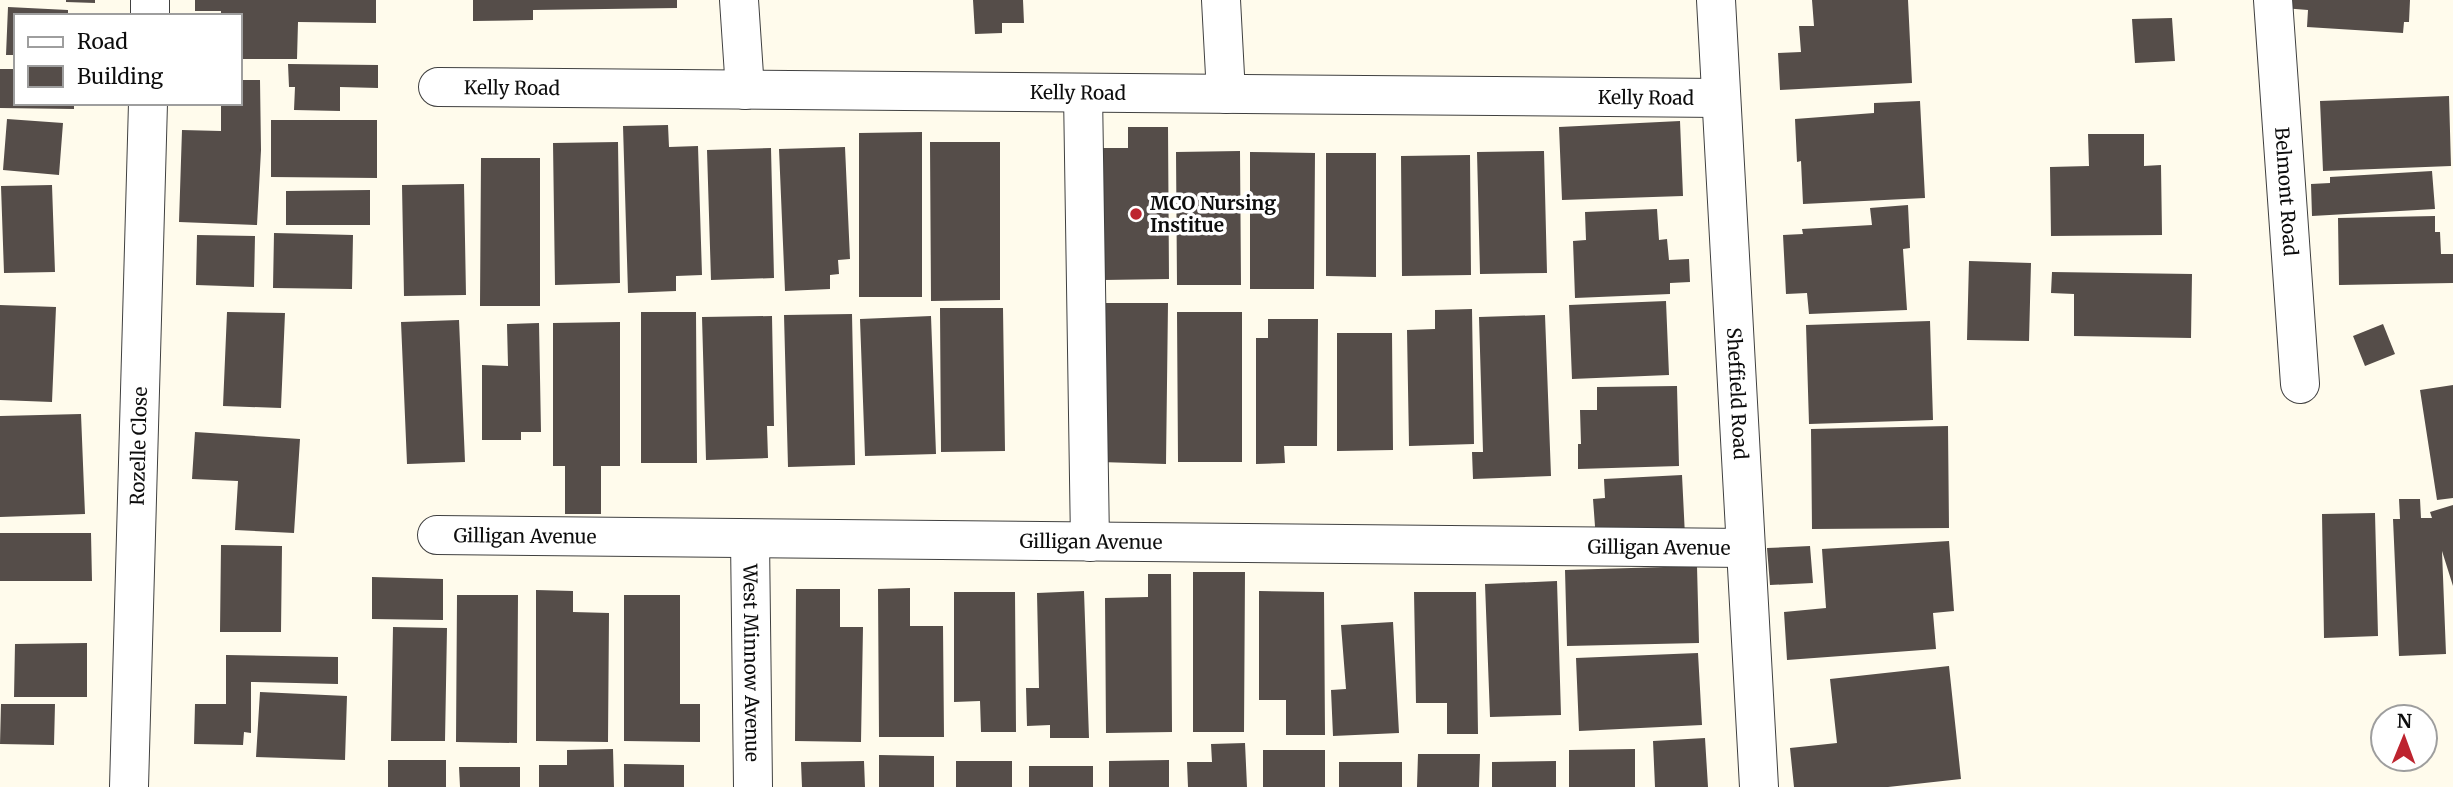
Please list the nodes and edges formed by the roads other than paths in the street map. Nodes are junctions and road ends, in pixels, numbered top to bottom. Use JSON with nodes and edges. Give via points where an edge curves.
{"nodes":[{"id":1,"x":739,"y":0,"type":"edge"},
{"id":2,"x":1221,"y":0,"type":"edge"},
{"id":3,"x":1716,"y":0,"type":"edge"},
{"id":4,"x":2273,"y":0,"type":"edge"},
{"id":5,"x":438,"y":87,"type":"dead end"},
{"id":6,"x":745,"y":90,"type":"junction"},
{"id":7,"x":1083,"y":93,"type":"junction"},
{"id":8,"x":1226,"y":94,"type":"junction"},
{"id":9,"x":1720,"y":98,"type":"junction"},
{"id":10,"x":148,"y":105,"type":"edge"},
{"id":11,"x":2300,"y":384,"type":"dead end"},
{"id":12,"x":437,"y":536,"type":"dead end"},
{"id":13,"x":750,"y":538,"type":"junction"},
{"id":14,"x":1090,"y":542,"type":"junction"},
{"id":15,"x":1745,"y":548,"type":"junction"},
{"id":16,"x":130,"y":787,"type":"edge"},
{"id":17,"x":753,"y":787,"type":"edge"},
{"id":18,"x":1759,"y":787,"type":"edge"}],
"edges":[{"from":1,"to":6,"type":"street"},
{"from":2,"to":8,"type":"street"},
{"from":3,"to":9,"type":"street","name":"Sheffield Road"},
{"from":4,"to":11,"type":"street","name":"Belmont Road"},
{"from":5,"to":6,"type":"street","name":"Kelly Road"},
{"from":6,"to":7,"type":"street","name":"Kelly Road"},
{"from":7,"to":8,"type":"street","name":"Kelly Road"},
{"from":7,"to":14,"type":"street"},
{"from":8,"to":9,"type":"street","name":"Kelly Road"},
{"from":9,"to":15,"type":"street","name":"Sheffield Road"},
{"from":10,"to":16,"type":"street","name":"Rozelle Close"},
{"from":12,"to":13,"type":"street","name":"Gilligan Avenue"},
{"from":13,"to":14,"type":"street","name":"Gilligan Avenue"},
{"from":13,"to":17,"type":"street","name":"West Minnow Avenue"},
{"from":14,"to":15,"type":"street","name":"Gilligan Avenue"},
{"from":15,"to":18,"type":"street","name":"Sheffield Road"}]}
